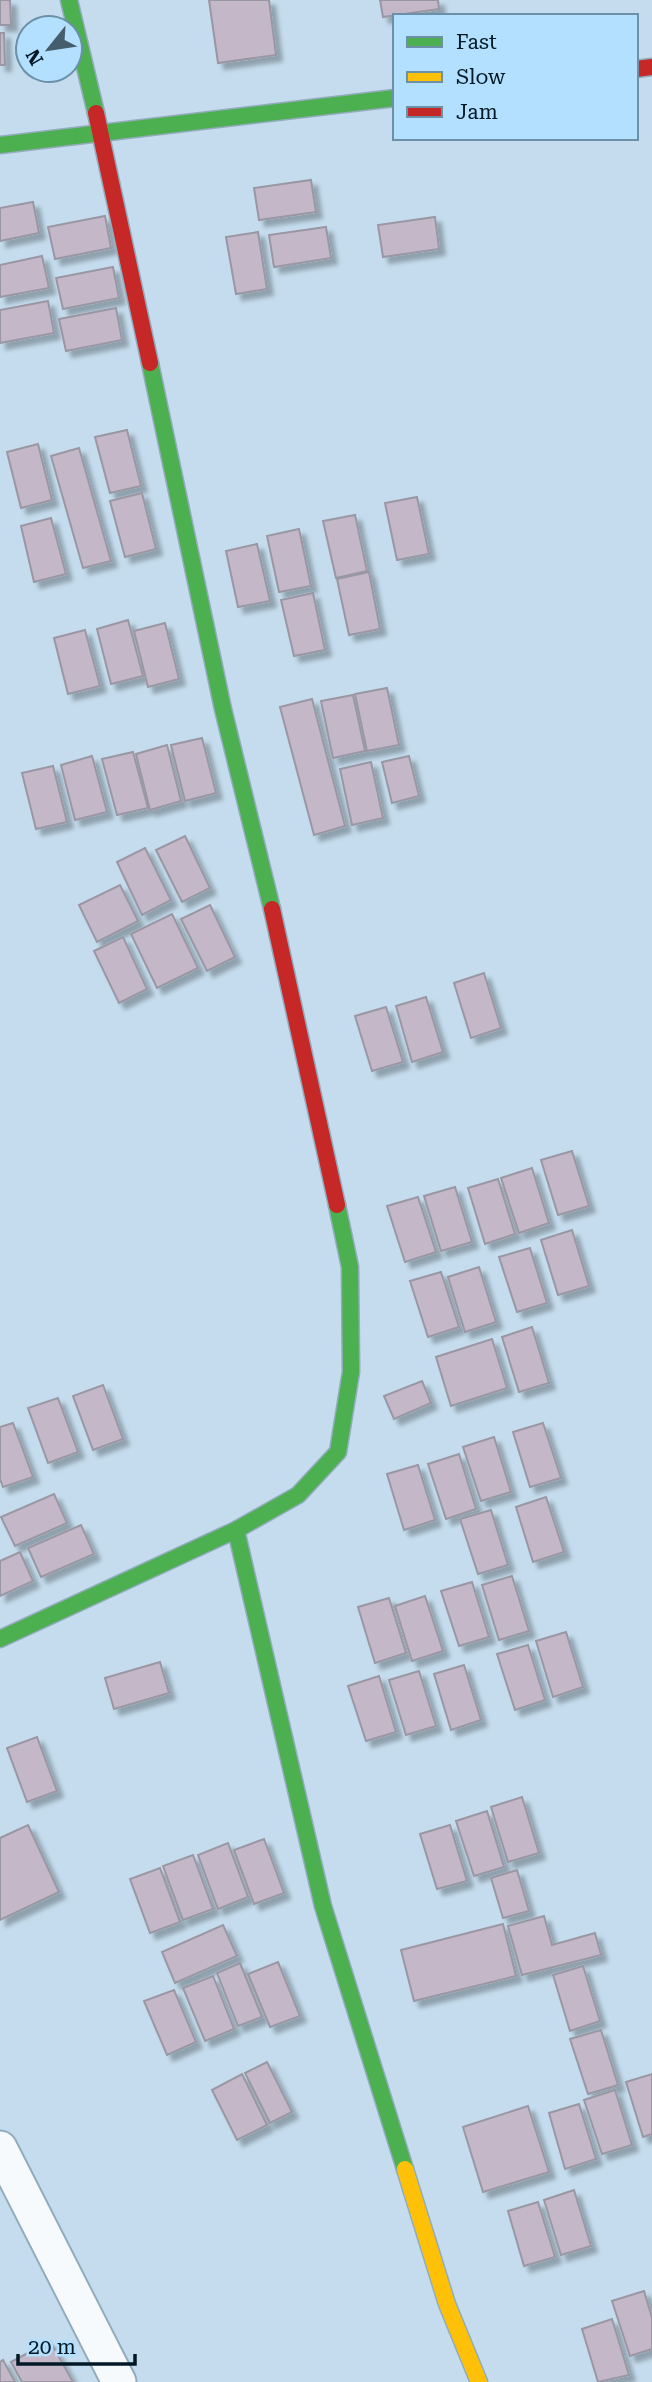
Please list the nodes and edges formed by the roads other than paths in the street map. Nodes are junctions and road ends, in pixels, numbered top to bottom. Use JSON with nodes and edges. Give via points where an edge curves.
{"nodes":[{"id":1,"x":69,"y":0,"type":"edge"},
{"id":2,"x":393,"y":98,"type":"edge"},
{"id":3,"x":101,"y":133,"type":"junction"},
{"id":4,"x":0,"y":145,"type":"edge"},
{"id":5,"x":236,"y":1530,"type":"junction"},
{"id":6,"x":0,"y":1639,"type":"edge"},
{"id":7,"x":0,"y":2148,"type":"edge"},
{"id":8,"x":119,"y":2382,"type":"edge"},
{"id":9,"x":479,"y":2382,"type":"edge"}],
"edges":[{"from":1,"to":3,"type":"street"},
{"from":2,"to":3,"type":"street"},
{"from":3,"to":4,"type":"street"},
{"from":3,"to":5,"type":"street","via":[[223,709],[262,861],[350,1267],[351,1372],[338,1452],[298,1494]]},
{"from":5,"to":6,"type":"street"},
{"from":5,"to":9,"type":"street","via":[[323,1906],[447,2304]]},
{"from":7,"to":8,"type":"street"}]}
